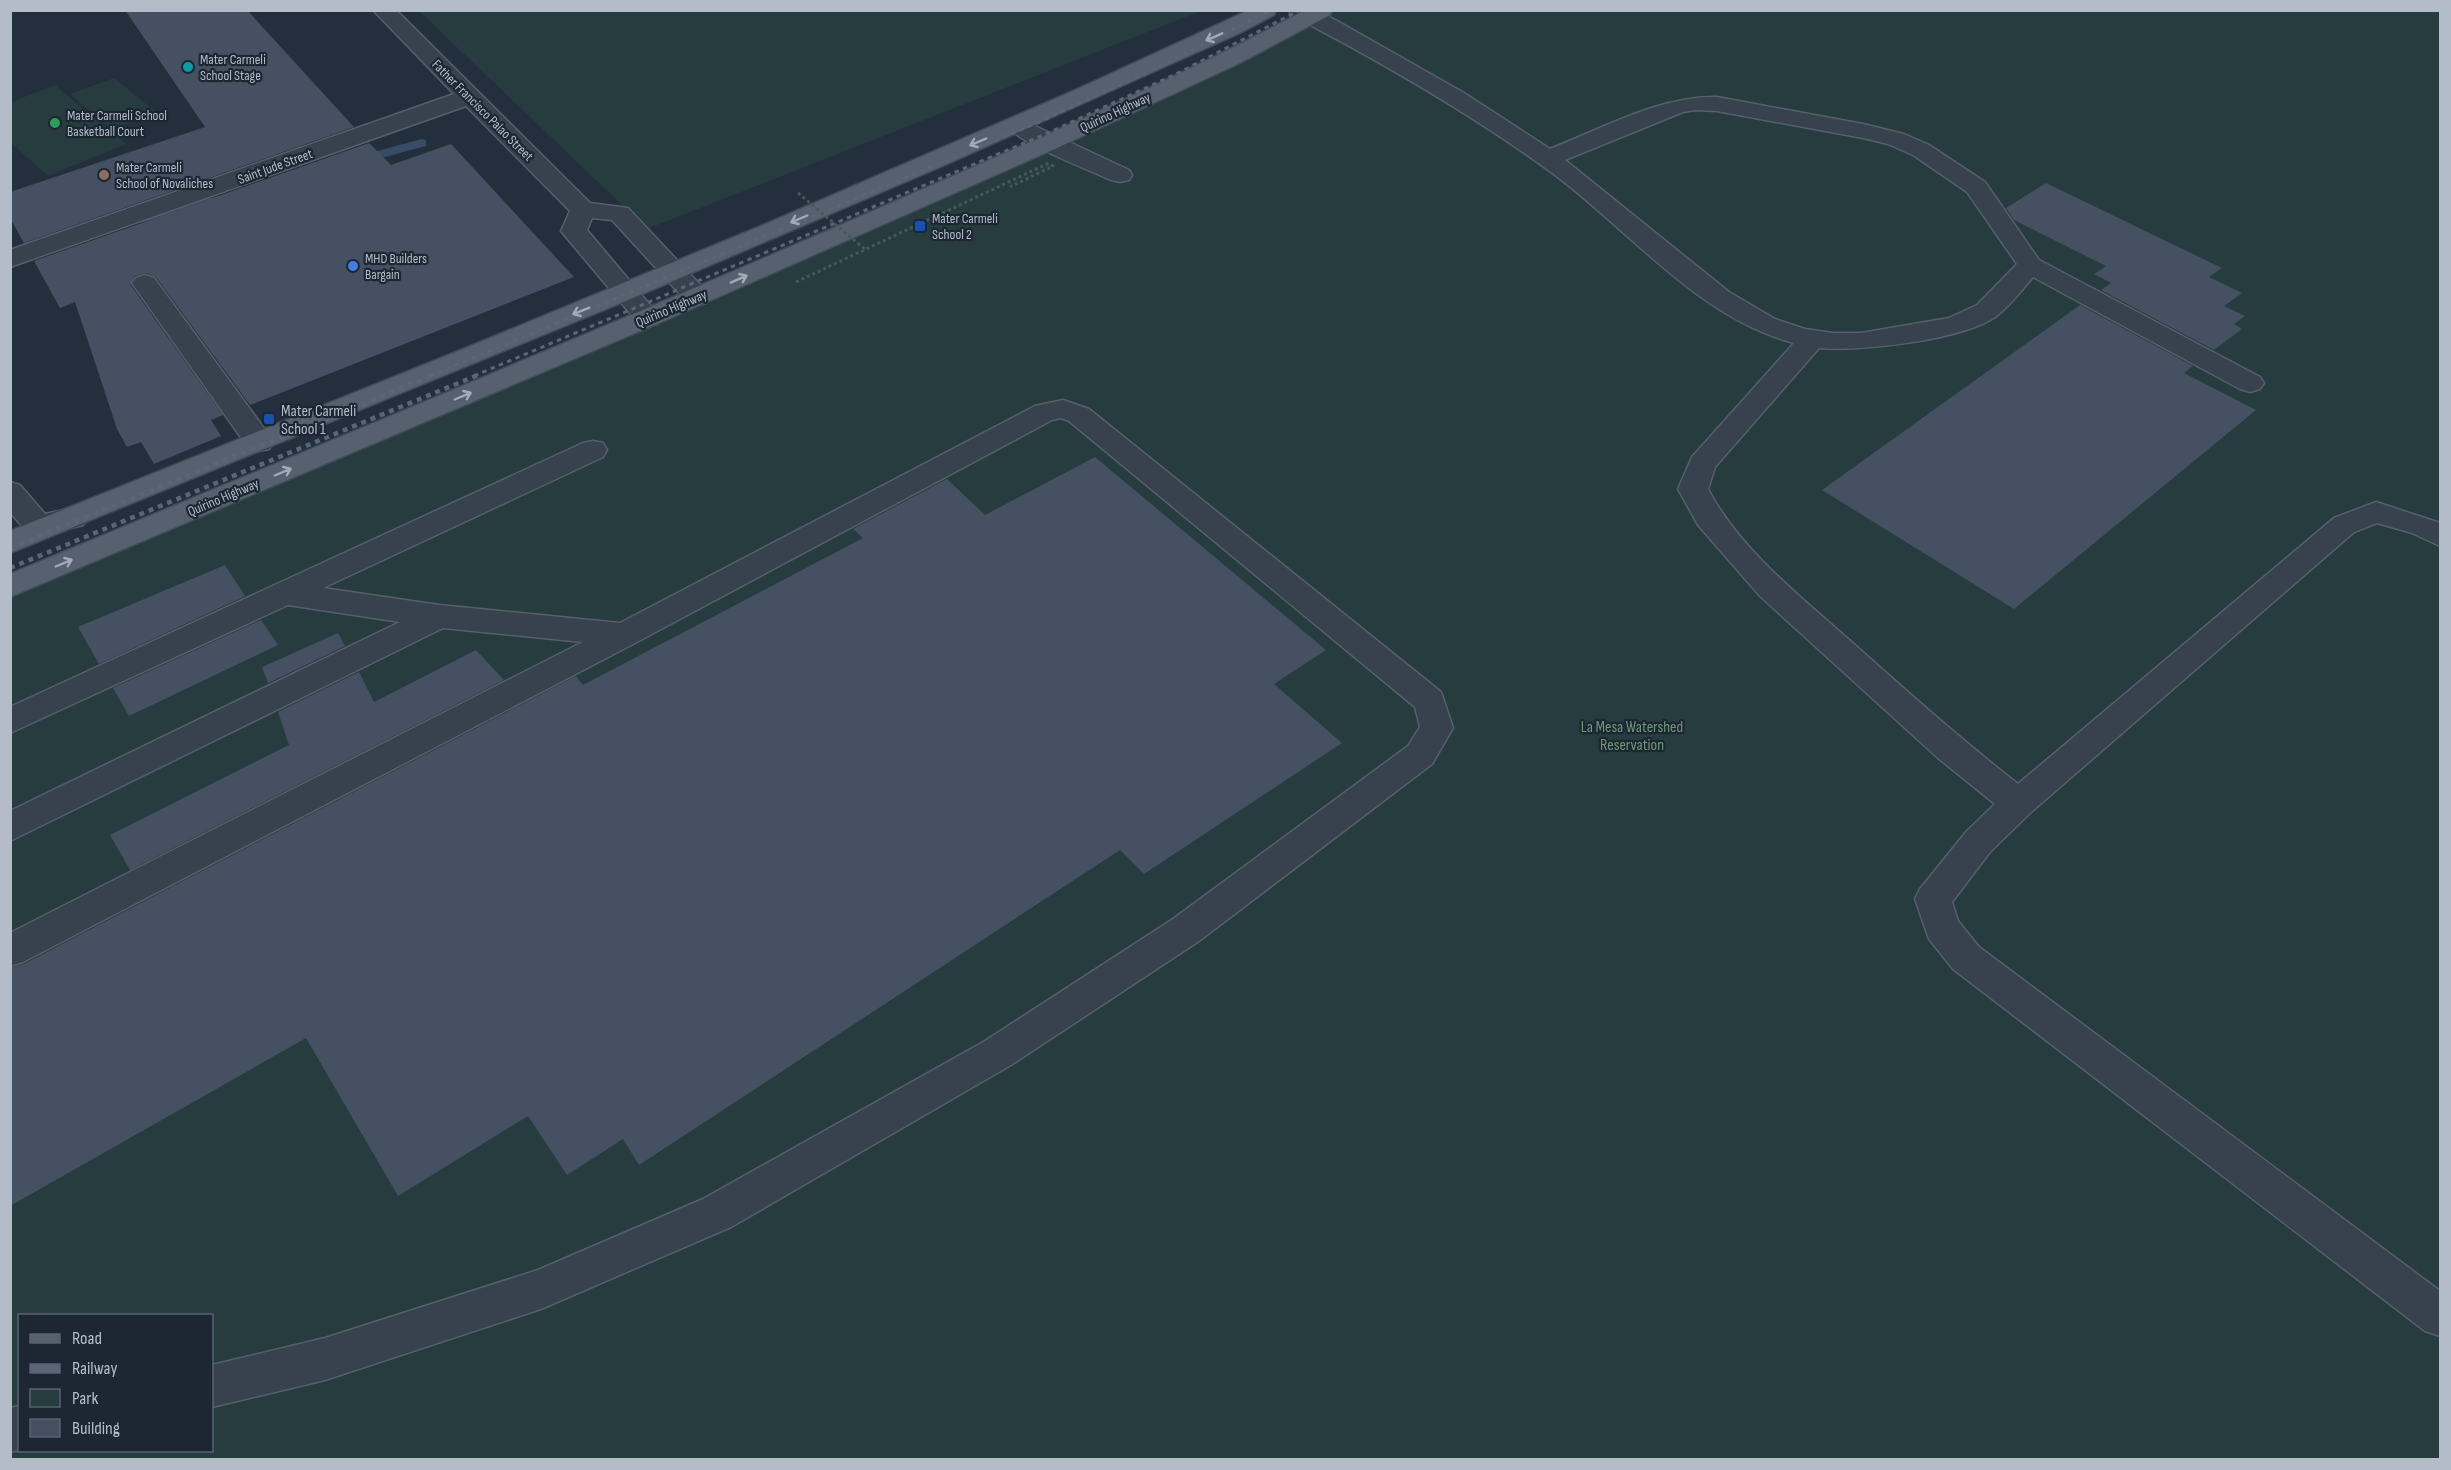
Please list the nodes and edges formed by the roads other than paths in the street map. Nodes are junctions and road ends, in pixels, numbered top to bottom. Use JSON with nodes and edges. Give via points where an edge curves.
{"nodes":[{"id":1,"x":383,"y":10,"type":"edge"},
{"id":2,"x":1266,"y":10,"type":"edge"},
{"id":3,"x":1311,"y":13,"type":"edge"},
{"id":4,"x":471,"y":96,"type":"junction"},
{"id":5,"x":1018,"y":125,"type":"junction"},
{"id":6,"x":1049,"y":143,"type":"junction"},
{"id":7,"x":1547,"y":159,"type":"junction"},
{"id":8,"x":1120,"y":176,"type":"dead end"},
{"id":9,"x":583,"y":210,"type":"junction"},
{"id":10,"x":10,"y":259,"type":"edge"},
{"id":11,"x":2030,"y":265,"type":"junction"},
{"id":12,"x":673,"y":271,"type":"junction"},
{"id":13,"x":145,"y":283,"type":"dead end"},
{"id":14,"x":627,"y":292,"type":"junction"},
{"id":15,"x":697,"y":297,"type":"junction"},
{"id":16,"x":648,"y":318,"type":"junction"},
{"id":17,"x":1813,"y":339,"type":"junction"},
{"id":18,"x":2250,"y":383,"type":"dead end"},
{"id":19,"x":259,"y":442,"type":"junction"},
{"id":20,"x":592,"y":450,"type":"dead end"},
{"id":21,"x":10,"y":492,"type":"edge"},
{"id":22,"x":73,"y":518,"type":"junction"},
{"id":23,"x":2440,"y":536,"type":"edge"},
{"id":24,"x":10,"y":543,"type":"edge"},
{"id":25,"x":10,"y":586,"type":"edge"},
{"id":26,"x":288,"y":594,"type":"junction"},
{"id":27,"x":440,"y":616,"type":"junction"},
{"id":28,"x":624,"y":635,"type":"junction"},
{"id":29,"x":10,"y":721,"type":"edge"},
{"id":30,"x":2018,"y":803,"type":"junction"},
{"id":31,"x":10,"y":827,"type":"edge"},
{"id":32,"x":10,"y":951,"type":"edge"},
{"id":33,"x":2440,"y":1316,"type":"edge"},
{"id":34,"x":213,"y":1386,"type":"edge"}],
"edges":[{"from":1,"to":4,"type":"street","name":"Father Francisco Palao Street"},
{"from":2,"to":5,"type":"main road","name":"Quirino Highway","one_way":true},
{"from":3,"to":6,"type":"main road","name":"Quirino Highway","via":[[1232,58]]},
{"from":3,"to":7,"type":"street","via":[[1508,131]]},
{"from":4,"to":9,"type":"street","name":"Father Francisco Palao Street"},
{"from":4,"to":10,"type":"street","name":"Saint Jude Street"},
{"from":5,"to":6,"type":"street"},
{"from":5,"to":12,"type":"main road","name":"Quirino Highway","one_way":true},
{"from":6,"to":8,"type":"street"},
{"from":15,"to":6,"type":"main road","name":"Quirino Highway","one_way":true},
{"from":7,"to":11,"type":"street","via":[[1678,106],[1696,103],[1863,131],[1922,150],[1976,187]]},
{"from":7,"to":17,"type":"street","via":[[1618,213],[1684,271],[1746,315],[1790,334]]},
{"from":9,"to":12,"type":"street","via":[[619,213]]},
{"from":9,"to":14,"type":"street","via":[[574,231]]},
{"from":11,"to":17,"type":"street","via":[[1984,312],[1961,321],[1891,338]]},
{"from":11,"to":18,"type":"street"},
{"from":12,"to":14,"type":"main road","name":"Quirino Highway"},
{"from":12,"to":15,"type":"street"},
{"from":13,"to":19,"type":"street"},
{"from":14,"to":16,"type":"street"},
{"from":14,"to":19,"type":"main road","name":"Quirino Highway","one_way":true},
{"from":15,"to":16,"type":"main road","name":"Quirino Highway"},
{"from":25,"to":16,"type":"main road","name":"Quirino Highway","one_way":true},
{"from":17,"to":30,"type":"street","via":[[1702,464],[1692,489],[1708,518],[1771,588],[1950,749]]},
{"from":19,"to":22,"type":"main road","name":"Quirino Highway"},
{"from":20,"to":26,"type":"street"},
{"from":21,"to":22,"type":"street","via":[[38,526]]},
{"from":22,"to":24,"type":"main road","name":"Quirino Highway"},
{"from":23,"to":30,"type":"street","via":[[2422,526],[2376,512],[2344,525]]},
{"from":26,"to":27,"type":"street"},
{"from":26,"to":29,"type":"street"},
{"from":27,"to":28,"type":"street"},
{"from":27,"to":31,"type":"street"},
{"from":28,"to":32,"type":"street"},
{"from":28,"to":34,"type":"street","via":[[1045,412],[1063,409],[1079,415],[1430,701],[1437,728],[1420,755],[1186,930],[998,1053],[717,1213],[542,1290],[325,1359]]},
{"from":30,"to":33,"type":"street","via":[[1978,843],[1934,899],[1942,928],[1966,958]]}]}
